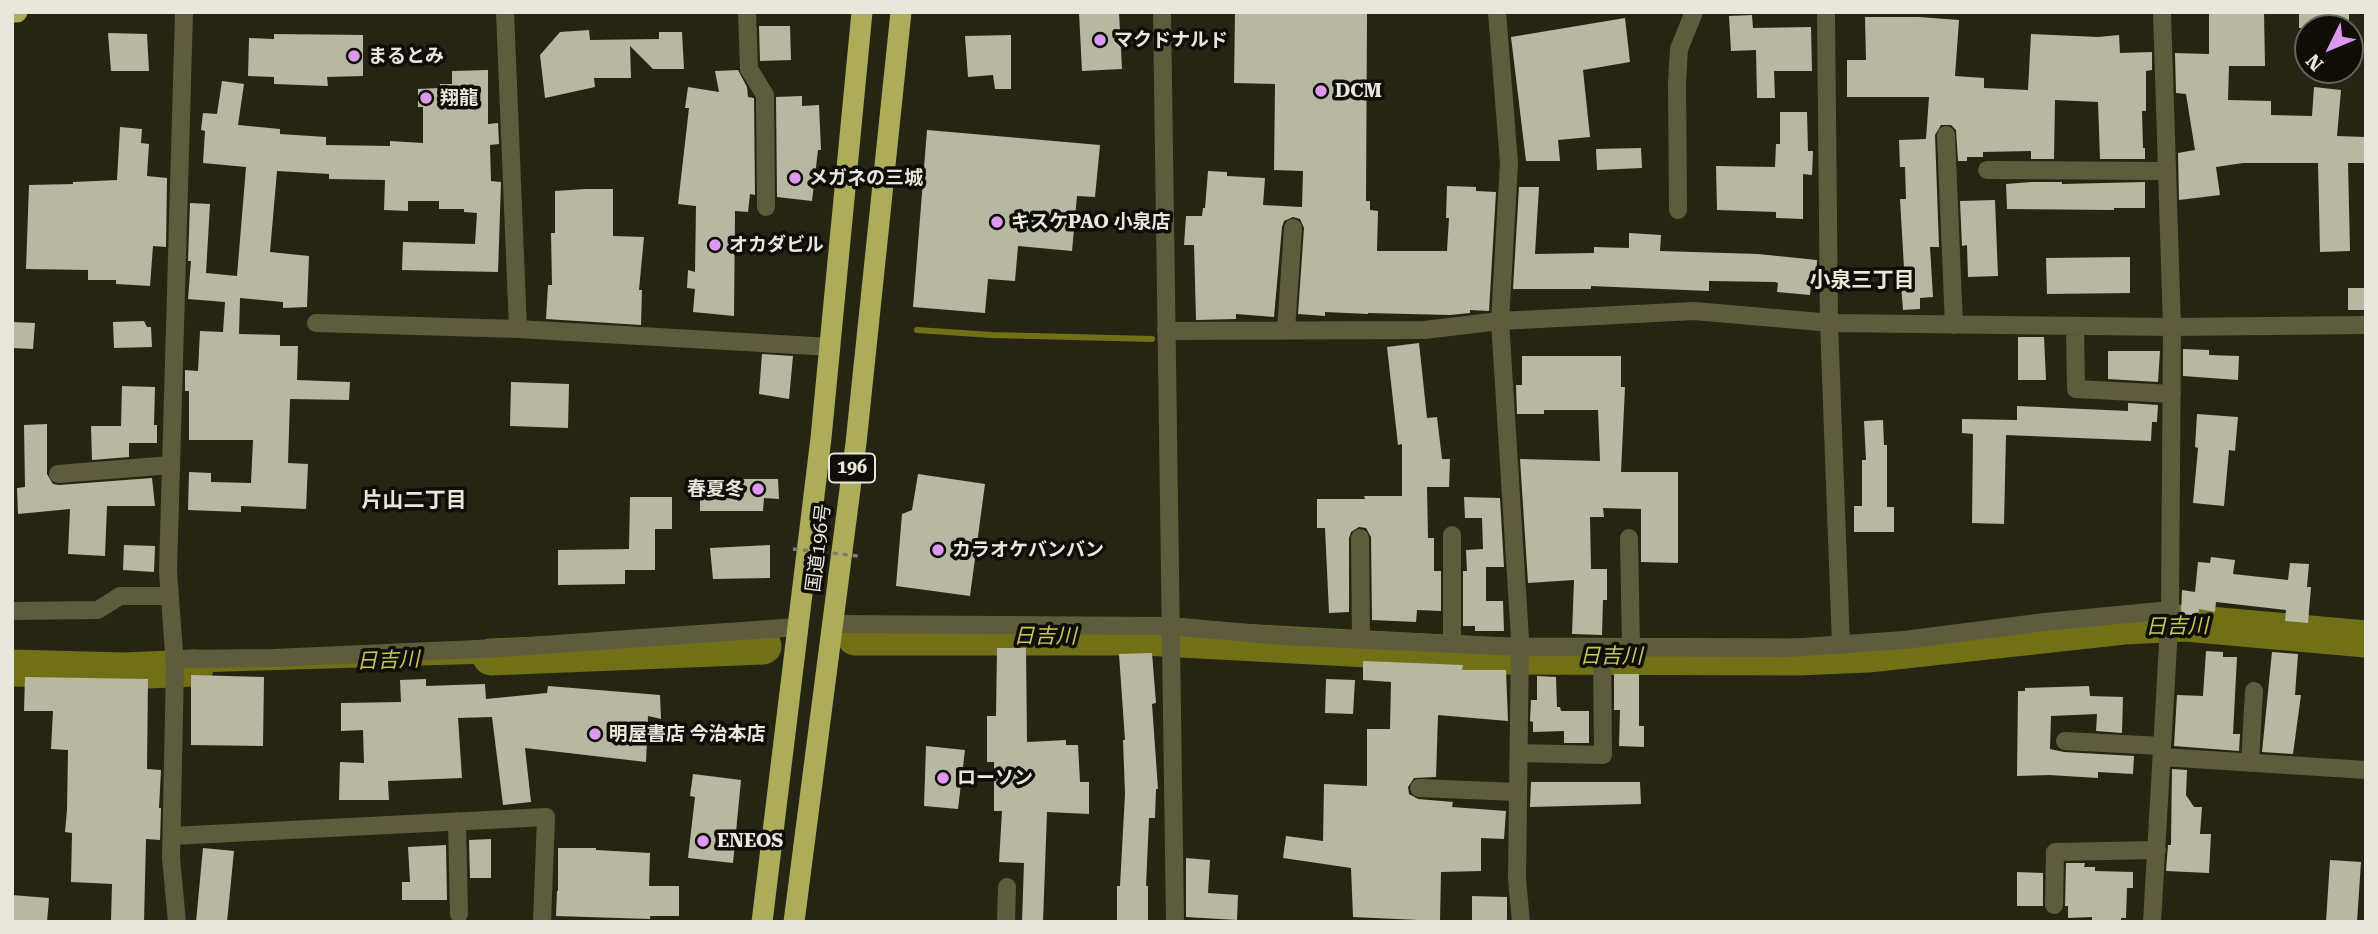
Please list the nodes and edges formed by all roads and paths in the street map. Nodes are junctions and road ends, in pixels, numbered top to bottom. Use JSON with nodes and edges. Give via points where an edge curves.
{"nodes":[{"id":1,"x":184,"y":12,"type":"edge"},
{"id":2,"x":505,"y":12,"type":"edge"},
{"id":3,"x":747,"y":12,"type":"edge"},
{"id":4,"x":863,"y":12,"type":"edge"},
{"id":5,"x":901,"y":12,"type":"edge"},
{"id":6,"x":1162,"y":12,"type":"edge"},
{"id":7,"x":1497,"y":12,"type":"edge"},
{"id":8,"x":1694,"y":12,"type":"edge"},
{"id":9,"x":1826,"y":12,"type":"edge"},
{"id":10,"x":2162,"y":12,"type":"edge"},
{"id":11,"x":1946,"y":135,"type":"dead end"},
{"id":12,"x":1987,"y":170,"type":"dead end"},
{"id":13,"x":2167,"y":171,"type":"junction"},
{"id":14,"x":766,"y":207,"type":"dead end"},
{"id":15,"x":1678,"y":210,"type":"dead end"},
{"id":16,"x":1293,"y":228,"type":"dead end"},
{"id":17,"x":1500,"y":321,"type":"junction"},
{"id":18,"x":316,"y":323,"type":"dead end"},
{"id":19,"x":1829,"y":323,"type":"junction"},
{"id":20,"x":1954,"y":325,"type":"junction"},
{"id":21,"x":2366,"y":325,"type":"edge"},
{"id":22,"x":2075,"y":326,"type":"junction"},
{"id":23,"x":2172,"y":327,"type":"junction"},
{"id":24,"x":518,"y":329,"type":"junction"},
{"id":25,"x":1286,"y":330,"type":"junction"},
{"id":26,"x":1166,"y":331,"type":"junction"},
{"id":27,"x":831,"y":347,"type":"junction"},
{"id":28,"x":2172,"y":394,"type":"junction"},
{"id":29,"x":172,"y":465,"type":"junction"},
{"id":30,"x":58,"y":474,"type":"dead end"},
{"id":31,"x":1452,"y":535,"type":"dead end"},
{"id":32,"x":1360,"y":538,"type":"dead end"},
{"id":33,"x":1629,"y":538,"type":"dead end"},
{"id":34,"x":793,"y":549,"type":"dead end"},
{"id":35,"x":858,"y":556,"type":"dead end"},
{"id":36,"x":170,"y":597,"type":"junction"},
{"id":37,"x":2170,"y":610,"type":"junction"},
{"id":38,"x":12,"y":611,"type":"edge"},
{"id":39,"x":832,"y":624,"type":"junction"},
{"id":40,"x":1170,"y":626,"type":"junction"},
{"id":41,"x":798,"y":627,"type":"junction"},
{"id":42,"x":1361,"y":639,"type":"junction"},
{"id":43,"x":1452,"y":644,"type":"junction"},
{"id":44,"x":1841,"y":645,"type":"junction"},
{"id":45,"x":1520,"y":647,"type":"junction"},
{"id":46,"x":1602,"y":648,"type":"junction"},
{"id":47,"x":1631,"y":648,"type":"junction"},
{"id":48,"x":174,"y":668,"type":"junction"},
{"id":49,"x":2255,"y":691,"type":"dead end"},
{"id":50,"x":2065,"y":741,"type":"dead end"},
{"id":51,"x":2162,"y":752,"type":"junction"},
{"id":52,"x":1519,"y":753,"type":"junction"},
{"id":53,"x":2250,"y":763,"type":"junction"},
{"id":54,"x":2366,"y":770,"type":"edge"},
{"id":55,"x":1419,"y":788,"type":"dead end"},
{"id":56,"x":1518,"y":792,"type":"junction"},
{"id":57,"x":457,"y":821,"type":"junction"},
{"id":58,"x":172,"y":836,"type":"junction"},
{"id":59,"x":2157,"y":850,"type":"junction"},
{"id":60,"x":1007,"y":887,"type":"dead end"},
{"id":61,"x":2054,"y":905,"type":"dead end"},
{"id":62,"x":459,"y":914,"type":"dead end"},
{"id":63,"x":177,"y":922,"type":"edge"},
{"id":64,"x":542,"y":922,"type":"edge"},
{"id":65,"x":762,"y":922,"type":"edge"},
{"id":66,"x":794,"y":922,"type":"edge"},
{"id":67,"x":1006,"y":922,"type":"edge"},
{"id":68,"x":1175,"y":922,"type":"edge"},
{"id":69,"x":1521,"y":922,"type":"edge"},
{"id":70,"x":2152,"y":922,"type":"edge"}],
"edges":[{"from":1,"to":29,"type":"street"},
{"from":2,"to":24,"type":"street"},
{"from":3,"to":14,"type":"street","via":[[749,69],[765,94]]},
{"from":4,"to":27,"type":"highway","name":"国道196号","number":"196"},
{"from":5,"to":39,"type":"highway","name":"国道196号","number":"196","via":[[856,443]]},
{"from":6,"to":26,"type":"street"},
{"from":7,"to":17,"type":"street","via":[[1508,163]]},
{"from":8,"to":15,"type":"street","via":[[1679,49],[1676,83]]},
{"from":9,"to":19,"type":"street"},
{"from":10,"to":13,"type":"street"},
{"from":11,"to":20,"type":"street"},
{"from":12,"to":13,"type":"street"},
{"from":13,"to":23,"type":"street"},
{"from":16,"to":25,"type":"street"},
{"from":17,"to":19,"type":"street","via":[[1694,311]]},
{"from":17,"to":25,"type":"street","via":[[1424,330]]},
{"from":17,"to":45,"type":"street"},
{"from":18,"to":24,"type":"street"},
{"from":19,"to":20,"type":"street"},
{"from":19,"to":44,"type":"street"},
{"from":20,"to":22,"type":"street"},
{"from":21,"to":23,"type":"street"},
{"from":22,"to":23,"type":"street"},
{"from":22,"to":28,"type":"street","via":[[2076,389]]},
{"from":23,"to":28,"type":"street"},
{"from":24,"to":27,"type":"street"},
{"from":25,"to":26,"type":"street"},
{"from":26,"to":40,"type":"street"},
{"from":27,"to":41,"type":"highway","name":"国道196号","number":"196"},
{"from":28,"to":37,"type":"street"},
{"from":29,"to":30,"type":"street"},
{"from":29,"to":36,"type":"street"},
{"from":31,"to":43,"type":"street"},
{"from":32,"to":42,"type":"street"},
{"from":33,"to":47,"type":"street"},
{"from":34,"to":35,"type":"path","bridge":true},
{"from":36,"to":38,"type":"street","via":[[120,596],[98,610]]},
{"from":36,"to":48,"type":"street"},
{"from":37,"to":44,"type":"street"},
{"from":37,"to":51,"type":"street"},
{"from":39,"to":40,"type":"street"},
{"from":39,"to":66,"type":"highway","name":"国道196号","number":"196"},
{"from":40,"to":42,"type":"street"},
{"from":40,"to":68,"type":"street"},
{"from":41,"to":48,"type":"street"},
{"from":41,"to":65,"type":"highway","name":"国道196号","number":"196"},
{"from":42,"to":43,"type":"street"},
{"from":43,"to":45,"type":"street"},
{"from":44,"to":47,"type":"street"},
{"from":45,"to":46,"type":"street"},
{"from":45,"to":52,"type":"street"},
{"from":46,"to":47,"type":"street"},
{"from":46,"to":52,"type":"street","via":[[1603,755]]},
{"from":48,"to":58,"type":"street"},
{"from":49,"to":53,"type":"street"},
{"from":50,"to":51,"type":"street"},
{"from":51,"to":53,"type":"street"},
{"from":51,"to":59,"type":"street"},
{"from":52,"to":56,"type":"street"},
{"from":53,"to":54,"type":"street"},
{"from":55,"to":56,"type":"street"},
{"from":56,"to":69,"type":"street"},
{"from":57,"to":58,"type":"street"},
{"from":57,"to":62,"type":"street"},
{"from":57,"to":64,"type":"street","via":[[545,817]]},
{"from":58,"to":63,"type":"street"},
{"from":59,"to":61,"type":"street","via":[[2055,852]]},
{"from":59,"to":70,"type":"street"},
{"from":60,"to":67,"type":"street"}]}
